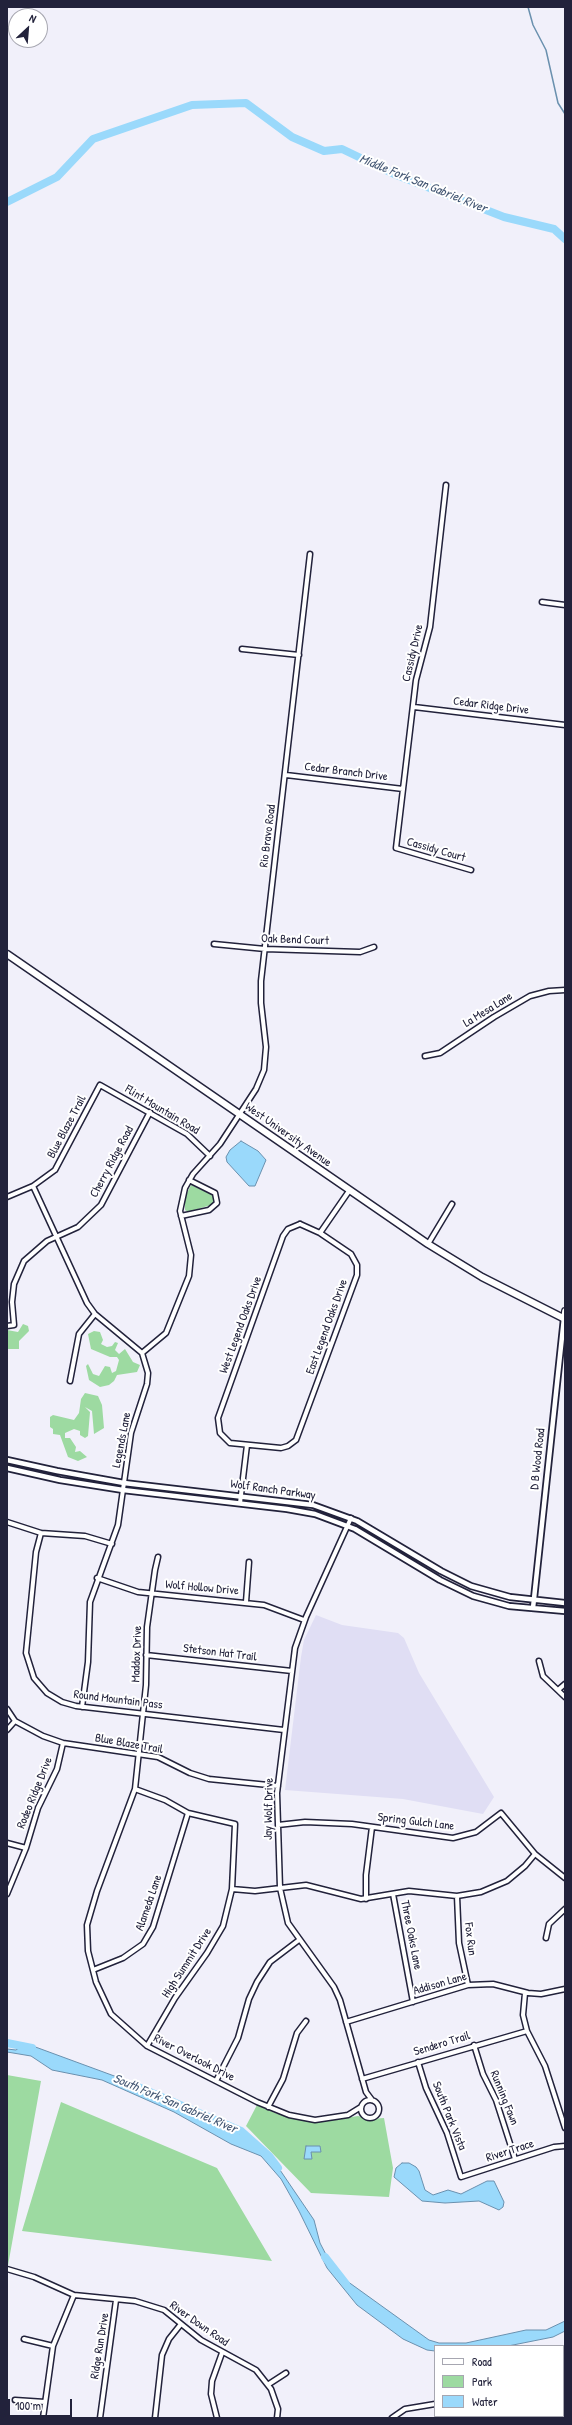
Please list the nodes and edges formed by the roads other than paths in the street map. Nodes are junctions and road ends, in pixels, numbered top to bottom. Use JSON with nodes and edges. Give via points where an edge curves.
{"nodes":[{"id":1,"x":446,"y":485,"type":"dead end"},
{"id":2,"x":310,"y":554,"type":"dead end"},
{"id":3,"x":542,"y":602,"type":"dead end"},
{"id":4,"x":565,"y":605,"type":"edge"},
{"id":5,"x":242,"y":650,"type":"dead end"},
{"id":6,"x":299,"y":655,"type":"junction"},
{"id":7,"x":414,"y":707,"type":"junction"},
{"id":8,"x":565,"y":725,"type":"edge"},
{"id":9,"x":286,"y":775,"type":"junction"},
{"id":10,"x":403,"y":789,"type":"junction"},
{"id":11,"x":396,"y":848,"type":"joint"},
{"id":12,"x":471,"y":870,"type":"dead end"},
{"id":13,"x":214,"y":944,"type":"dead end"},
{"id":14,"x":374,"y":947,"type":"dead end"},
{"id":15,"x":265,"y":949,"type":"junction"},
{"id":16,"x":7,"y":954,"type":"edge"},
{"id":17,"x":565,"y":990,"type":"edge"},
{"id":18,"x":425,"y":1056,"type":"dead end"},
{"id":19,"x":100,"y":1085,"type":"joint"},
{"id":20,"x":150,"y":1112,"type":"junction"},
{"id":21,"x":239,"y":1115,"type":"junction"},
{"id":22,"x":210,"y":1156,"type":"junction"},
{"id":23,"x":188,"y":1180,"type":"junction"},
{"id":24,"x":34,"y":1186,"type":"junction"},
{"id":25,"x":349,"y":1191,"type":"junction"},
{"id":26,"x":7,"y":1198,"type":"edge"},
{"id":27,"x":452,"y":1204,"type":"dead end"},
{"id":28,"x":181,"y":1216,"type":"junction"},
{"id":29,"x":320,"y":1232,"type":"junction"},
{"id":30,"x":57,"y":1237,"type":"junction"},
{"id":31,"x":428,"y":1244,"type":"junction"},
{"id":32,"x":565,"y":1311,"type":"edge"},
{"id":33,"x":95,"y":1314,"type":"junction"},
{"id":34,"x":565,"y":1319,"type":"edge"},
{"id":35,"x":7,"y":1326,"type":"edge"},
{"id":36,"x":142,"y":1353,"type":"junction"},
{"id":37,"x":70,"y":1381,"type":"dead end"},
{"id":38,"x":247,"y":1445,"type":"junction"},
{"id":39,"x":7,"y":1460,"type":"edge"},
{"id":40,"x":7,"y":1468,"type":"edge"},
{"id":41,"x":124,"y":1482,"type":"junction"},
{"id":42,"x":123,"y":1490,"type":"junction"},
{"id":43,"x":241,"y":1495,"type":"junction"},
{"id":44,"x":240,"y":1503,"type":"junction"},
{"id":45,"x":351,"y":1518,"type":"junction"},
{"id":46,"x":7,"y":1522,"type":"edge"},
{"id":47,"x":347,"y":1525,"type":"junction"},
{"id":48,"x":41,"y":1533,"type":"junction"},
{"id":49,"x":112,"y":1544,"type":"junction"},
{"id":50,"x":158,"y":1557,"type":"dead end"},
{"id":51,"x":249,"y":1562,"type":"dead end"},
{"id":52,"x":97,"y":1578,"type":"junction"},
{"id":53,"x":152,"y":1594,"type":"junction"},
{"id":54,"x":534,"y":1600,"type":"junction"},
{"id":55,"x":246,"y":1602,"type":"junction"},
{"id":56,"x":565,"y":1604,"type":"edge"},
{"id":57,"x":533,"y":1608,"type":"junction"},
{"id":58,"x":565,"y":1611,"type":"edge"},
{"id":59,"x":304,"y":1620,"type":"junction"},
{"id":60,"x":146,"y":1655,"type":"junction"},
{"id":61,"x":539,"y":1661,"type":"dead end"},
{"id":62,"x":292,"y":1671,"type":"junction"},
{"id":63,"x":565,"y":1684,"type":"edge"},
{"id":64,"x":558,"y":1690,"type":"junction"},
{"id":65,"x":565,"y":1697,"type":"edge"},
{"id":66,"x":82,"y":1707,"type":"junction"},
{"id":67,"x":7,"y":1709,"type":"edge"},
{"id":68,"x":143,"y":1714,"type":"junction"},
{"id":69,"x":16,"y":1721,"type":"junction"},
{"id":70,"x":7,"y":1730,"type":"edge"},
{"id":71,"x":284,"y":1730,"type":"junction"},
{"id":72,"x":63,"y":1743,"type":"junction"},
{"id":73,"x":138,"y":1754,"type":"junction"},
{"id":74,"x":278,"y":1786,"type":"junction"},
{"id":75,"x":136,"y":1789,"type":"junction"},
{"id":76,"x":188,"y":1812,"type":"junction"},
{"id":77,"x":278,"y":1825,"type":"junction"},
{"id":78,"x":372,"y":1827,"type":"junction"},
{"id":79,"x":7,"y":1843,"type":"edge"},
{"id":80,"x":26,"y":1848,"type":"junction"},
{"id":81,"x":535,"y":1854,"type":"junction"},
{"id":82,"x":565,"y":1878,"type":"edge"},
{"id":83,"x":280,"y":1888,"type":"junction"},
{"id":84,"x":232,"y":1889,"type":"junction"},
{"id":85,"x":7,"y":1894,"type":"edge"},
{"id":86,"x":393,"y":1894,"type":"junction"},
{"id":87,"x":457,"y":1896,"type":"junction"},
{"id":88,"x":366,"y":1899,"type":"junction"},
{"id":89,"x":565,"y":1910,"type":"edge"},
{"id":90,"x":546,"y":1938,"type":"dead end"},
{"id":91,"x":299,"y":1940,"type":"junction"},
{"id":92,"x":93,"y":1970,"type":"junction"},
{"id":93,"x":468,"y":1985,"type":"junction"},
{"id":94,"x":565,"y":1989,"type":"edge"},
{"id":95,"x":525,"y":1993,"type":"junction"},
{"id":96,"x":413,"y":2002,"type":"junction"},
{"id":97,"x":306,"y":2021,"type":"dead end"},
{"id":98,"x":346,"y":2022,"type":"junction"},
{"id":99,"x":527,"y":2031,"type":"junction"},
{"id":100,"x":474,"y":2045,"type":"junction"},
{"id":101,"x":147,"y":2046,"type":"junction"},
{"id":102,"x":418,"y":2062,"type":"junction"},
{"id":103,"x":362,"y":2079,"type":"junction"},
{"id":104,"x":216,"y":2081,"type":"junction"},
{"id":105,"x":366,"y":2092,"type":"junction"},
{"id":106,"x":372,"y":2100,"type":"junction"},
{"id":107,"x":365,"y":2101,"type":"junction"},
{"id":108,"x":268,"y":2107,"type":"junction"},
{"id":109,"x":361,"y":2107,"type":"junction"},
{"id":110,"x":353,"y":2113,"type":"junction"},
{"id":111,"x":364,"y":2115,"type":"junction"},
{"id":112,"x":565,"y":2128,"type":"edge"},
{"id":113,"x":565,"y":2146,"type":"edge"},
{"id":114,"x":515,"y":2159,"type":"junction"},
{"id":115,"x":461,"y":2177,"type":"joint"},
{"id":116,"x":7,"y":2269,"type":"edge"},
{"id":117,"x":74,"y":2295,"type":"junction"},
{"id":118,"x":116,"y":2300,"type":"junction"},
{"id":119,"x":181,"y":2324,"type":"junction"},
{"id":120,"x":24,"y":2339,"type":"dead end"},
{"id":121,"x":53,"y":2346,"type":"junction"},
{"id":122,"x":222,"y":2353,"type":"junction"},
{"id":123,"x":286,"y":2373,"type":"dead end"},
{"id":124,"x":269,"y":2384,"type":"junction"},
{"id":125,"x":15,"y":2400,"type":"dead end"},
{"id":126,"x":45,"y":2402,"type":"junction"},
{"id":127,"x":434,"y":2404,"type":"edge"},
{"id":128,"x":43,"y":2418,"type":"edge"},
{"id":129,"x":100,"y":2418,"type":"edge"},
{"id":130,"x":155,"y":2418,"type":"edge"},
{"id":131,"x":218,"y":2418,"type":"edge"},
{"id":132,"x":277,"y":2418,"type":"edge"},
{"id":133,"x":392,"y":2418,"type":"edge"}],
"edges":[{"from":1,"to":7,"type":"street","name":"Cassidy Drive","via":[[430,627],[418,673]]},
{"from":2,"to":6,"type":"street","name":"Rio Bravo Road"},
{"from":3,"to":4,"type":"street"},
{"from":5,"to":6,"type":"street"},
{"from":6,"to":9,"type":"street","name":"Rio Bravo Road"},
{"from":7,"to":8,"type":"street","name":"Cedar Ridge Drive"},
{"from":7,"to":10,"type":"street","name":"Cassidy Drive"},
{"from":9,"to":10,"type":"street","name":"Cedar Branch Drive"},
{"from":9,"to":15,"type":"street","name":"Rio Bravo Road"},
{"from":10,"to":11,"type":"street","name":"Cassidy Drive"},
{"from":11,"to":12,"type":"street","name":"Cassidy Court"},
{"from":13,"to":15,"type":"street","name":"Oak Bend Court"},
{"from":14,"to":15,"type":"street","name":"Oak Bend Court","via":[[360,952]]},
{"from":15,"to":21,"type":"street","name":"Rio Bravo Road","via":[[260,992],[265,1064],[256,1089]]},
{"from":16,"to":21,"type":"main road","name":"West University Avenue"},
{"from":17,"to":18,"type":"street","name":"La Mesa Lane","via":[[549,991],[526,998],[440,1054]]},
{"from":19,"to":20,"type":"street","name":"Flint Mountain Road"},
{"from":19,"to":24,"type":"street","name":"Blue Blaze Trail","via":[[59,1165]]},
{"from":20,"to":22,"type":"street","name":"Flint Mountain Road","via":[[187,1134]]},
{"from":20,"to":30,"type":"street","name":"Cherry Ridge Road","via":[[101,1205],[78,1227]]},
{"from":21,"to":22,"type":"street","name":"Rio Bravo Road"},
{"from":21,"to":25,"type":"main road","name":"West University Avenue"},
{"from":22,"to":23,"type":"street","name":"Rio Bravo Road"},
{"from":23,"to":28,"type":"street","via":[[182,1195]]},
{"from":23,"to":28,"type":"street","via":[[215,1194],[217,1203],[209,1210]]},
{"from":24,"to":26,"type":"street","name":"Blue Blaze Trail"},
{"from":24,"to":30,"type":"street"},
{"from":25,"to":29,"type":"street"},
{"from":25,"to":31,"type":"main road","name":"West University Avenue"},
{"from":27,"to":31,"type":"street"},
{"from":28,"to":36,"type":"street","via":[[191,1255],[189,1276],[166,1333]]},
{"from":29,"to":38,"type":"street","name":"West Legend Oaks Drive","via":[[300,1224],[288,1228],[283,1236],[218,1418],[218,1428],[222,1437],[230,1443]]},
{"from":29,"to":38,"type":"street","name":"East Legend Oaks Drive","via":[[354,1258],[357,1275],[299,1436],[293,1444],[281,1448]]},
{"from":30,"to":33,"type":"street","via":[[81,1293]]},
{"from":30,"to":35,"type":"street","name":"Cherry Ridge Road","via":[[37,1248],[19,1268],[13,1294],[14,1325]]},
{"from":31,"to":34,"type":"main road","name":"West University Avenue","via":[[482,1276]]},
{"from":32,"to":34,"type":"main road","name":"D B Wood Road"},
{"from":33,"to":36,"type":"street"},
{"from":33,"to":37,"type":"street","via":[[79,1334]]},
{"from":34,"to":54,"type":"street","name":"D B Wood Road"},
{"from":36,"to":41,"type":"street","name":"Legends Lane","via":[[147,1367],[147,1384],[132,1425]]},
{"from":38,"to":43,"type":"street"},
{"from":39,"to":41,"type":"street","name":"Wolf Ranch Parkway"},
{"from":40,"to":42,"type":"street","name":"Wolf Ranch Parkway"},
{"from":41,"to":42,"type":"street","name":"Legends Lane"},
{"from":41,"to":43,"type":"street","name":"Wolf Ranch Parkway"},
{"from":42,"to":44,"type":"street","name":"Wolf Ranch Parkway"},
{"from":42,"to":49,"type":"street","name":"Legends Lane","via":[[118,1525]]},
{"from":43,"to":44,"type":"street"},
{"from":43,"to":45,"type":"street","name":"Wolf Ranch Parkway","via":[[305,1503]]},
{"from":44,"to":47,"type":"street","name":"Wolf Ranch Parkway","via":[[308,1512]]},
{"from":45,"to":47,"type":"street","name":"Jay Wolf Drive"},
{"from":45,"to":54,"type":"street","name":"Wolf Ranch Parkway","via":[[463,1583],[494,1594]]},
{"from":46,"to":48,"type":"street"},
{"from":47,"to":57,"type":"street","name":"Wolf Ranch Parkway","via":[[459,1590],[493,1602]]},
{"from":47,"to":59,"type":"street","name":"Jay Wolf Drive"},
{"from":48,"to":49,"type":"street","via":[[85,1536]]},
{"from":48,"to":66,"type":"street","name":"Round Mountain Pass","via":[[36,1552],[26,1643],[27,1658],[34,1678],[47,1693],[62,1702]]},
{"from":49,"to":52,"type":"street","name":"Legends Lane"},
{"from":50,"to":53,"type":"street","name":"Maddox Drive"},
{"from":51,"to":55,"type":"street"},
{"from":52,"to":53,"type":"street","name":"Wolf Hollow Drive","via":[[129,1590]]},
{"from":52,"to":66,"type":"street","name":"Legends Lane","via":[[89,1608],[88,1656]]},
{"from":53,"to":55,"type":"street","name":"Wolf Hollow Drive"},
{"from":53,"to":60,"type":"street","name":"Maddox Drive"},
{"from":54,"to":56,"type":"street","name":"Wolf Ranch Parkway"},
{"from":54,"to":57,"type":"street","name":"D B Wood Road"},
{"from":55,"to":59,"type":"street","name":"Wolf Hollow Drive","via":[[272,1607]]},
{"from":57,"to":58,"type":"street","name":"Wolf Ranch Parkway"},
{"from":59,"to":62,"type":"street","name":"Jay Wolf Drive","via":[[294,1648]]},
{"from":60,"to":62,"type":"street","name":"Stetson Hat Trail"},
{"from":60,"to":68,"type":"street","name":"Maddox Drive"},
{"from":61,"to":64,"type":"street","via":[[543,1676]]},
{"from":62,"to":71,"type":"street","name":"Jay Wolf Drive"},
{"from":63,"to":64,"type":"street"},
{"from":64,"to":65,"type":"street"},
{"from":66,"to":68,"type":"street","name":"Round Mountain Pass"},
{"from":67,"to":69,"type":"street","name":"Blue Blaze Trail"},
{"from":68,"to":71,"type":"street","name":"Round Mountain Pass"},
{"from":68,"to":73,"type":"street","name":"Maddox Drive"},
{"from":69,"to":70,"type":"street"},
{"from":69,"to":72,"type":"street","name":"Blue Blaze Trail","via":[[43,1736]]},
{"from":71,"to":74,"type":"street","name":"Jay Wolf Drive"},
{"from":72,"to":73,"type":"street","name":"Blue Blaze Trail"},
{"from":72,"to":80,"type":"street","name":"Rodeo Ridge Drive","via":[[57,1769],[38,1808]]},
{"from":73,"to":74,"type":"street","name":"Blue Blaze Trail","via":[[158,1757],[190,1773],[209,1778]]},
{"from":73,"to":75,"type":"street","name":"River Overlook Drive"},
{"from":74,"to":77,"type":"street","name":"Jay Wolf Drive"},
{"from":75,"to":76,"type":"street","name":"High Summit Drive"},
{"from":75,"to":92,"type":"street","name":"River Overlook Drive","via":[[97,1891],[87,1925],[88,1951]]},
{"from":76,"to":84,"type":"street","name":"High Summit Drive","via":[[235,1824]]},
{"from":76,"to":92,"type":"street","name":"Alameda Lane","via":[[153,1927],[143,1944],[123,1958]]},
{"from":77,"to":78,"type":"street","name":"Spring Gulch Lane","via":[[305,1822]]},
{"from":77,"to":83,"type":"street","name":"Jay Wolf Drive"},
{"from":78,"to":81,"type":"street","name":"Spring Gulch Lane","via":[[453,1838],[476,1832],[501,1813]]},
{"from":78,"to":88,"type":"street"},
{"from":79,"to":80,"type":"street"},
{"from":80,"to":85,"type":"street","name":"Rodeo Ridge Drive"},
{"from":81,"to":82,"type":"street","name":"Spring Gulch Lane"},
{"from":81,"to":87,"type":"street","via":[[507,1881],[481,1892]]},
{"from":83,"to":84,"type":"street","via":[[255,1891]]},
{"from":83,"to":88,"type":"street","via":[[316,1886],[349,1897]]},
{"from":83,"to":91,"type":"street","name":"Jay Wolf Drive","via":[[288,1923]]},
{"from":84,"to":101,"type":"street","name":"High Summit Drive","via":[[223,1926],[175,1998]]},
{"from":86,"to":87,"type":"street","via":[[419,1891]]},
{"from":86,"to":88,"type":"street"},
{"from":86,"to":96,"type":"street","name":"Three Oaks Lane"},
{"from":87,"to":93,"type":"street","name":"Fox Run","via":[[459,1943]]},
{"from":89,"to":90,"type":"street","via":[[549,1924]]},
{"from":91,"to":98,"type":"street","name":"Jay Wolf Drive","via":[[334,1987]]},
{"from":91,"to":104,"type":"street","via":[[270,1962],[257,1982],[249,1999],[238,2038]]},
{"from":92,"to":101,"type":"street","name":"River Overlook Drive","via":[[111,2014]]},
{"from":93,"to":95,"type":"street","name":"Addison Lane","via":[[493,1984]]},
{"from":93,"to":96,"type":"street","name":"Addison Lane"},
{"from":94,"to":95,"type":"street","name":"Addison Lane","via":[[541,1994]]},
{"from":95,"to":99,"type":"street","via":[[523,2015]]},
{"from":96,"to":98,"type":"street","name":"Addison Lane"},
{"from":97,"to":108,"type":"street","via":[[297,2033],[283,2079]]},
{"from":98,"to":103,"type":"street","name":"Jay Wolf Drive"},
{"from":99,"to":100,"type":"street","name":"Sendero Trail"},
{"from":99,"to":112,"type":"street","via":[[545,2066]]},
{"from":100,"to":102,"type":"street","name":"Sendero Trail"},
{"from":100,"to":114,"type":"street","name":"Running Fawn","via":[[483,2074],[498,2104]]},
{"from":101,"to":104,"type":"street","name":"River Overlook Drive"},
{"from":102,"to":103,"type":"street","name":"Sendero Trail"},
{"from":102,"to":115,"type":"street","name":"South Park Vista","via":[[426,2088],[447,2133]]},
{"from":103,"to":105,"type":"street","name":"Jay Wolf Drive"},
{"from":104,"to":108,"type":"street","name":"River Overlook Drive"},
{"from":105,"to":106,"type":"street","name":"Jay Wolf Drive"},
{"from":105,"to":107,"type":"street","name":"Jay Wolf Drive"},
{"from":106,"to":107,"type":"street"},
{"from":106,"to":111,"type":"street","via":[[378,2105],[378,2113],[371,2117]]},
{"from":107,"to":109,"type":"street"},
{"from":108,"to":110,"type":"street","name":"River Overlook Drive","via":[[289,2116],[315,2120]]},
{"from":109,"to":110,"type":"street"},
{"from":109,"to":111,"type":"street"},
{"from":110,"to":111,"type":"street"},
{"from":113,"to":114,"type":"street","name":"River Trace"},
{"from":114,"to":115,"type":"street","name":"River Trace"},
{"from":116,"to":117,"type":"street","name":"River Down Road","via":[[34,2276]]},
{"from":117,"to":118,"type":"street","name":"River Down Road"},
{"from":117,"to":121,"type":"street"},
{"from":118,"to":119,"type":"street","name":"River Down Road","via":[[155,2306]]},
{"from":118,"to":129,"type":"street","name":"Ridge Run Drive"},
{"from":119,"to":122,"type":"street","name":"River Down Road"},
{"from":119,"to":130,"type":"street","via":[[169,2339],[162,2355]]},
{"from":120,"to":121,"type":"street"},
{"from":121,"to":126,"type":"street"},
{"from":122,"to":124,"type":"street","name":"River Down Road","via":[[256,2370]]},
{"from":122,"to":131,"type":"street","via":[[212,2380],[211,2394]]},
{"from":123,"to":124,"type":"street"},
{"from":124,"to":132,"type":"street","name":"River Down Road","via":[[277,2404]]},
{"from":125,"to":126,"type":"street"},
{"from":126,"to":128,"type":"street"},
{"from":127,"to":133,"type":"street","via":[[405,2408]]}]}
